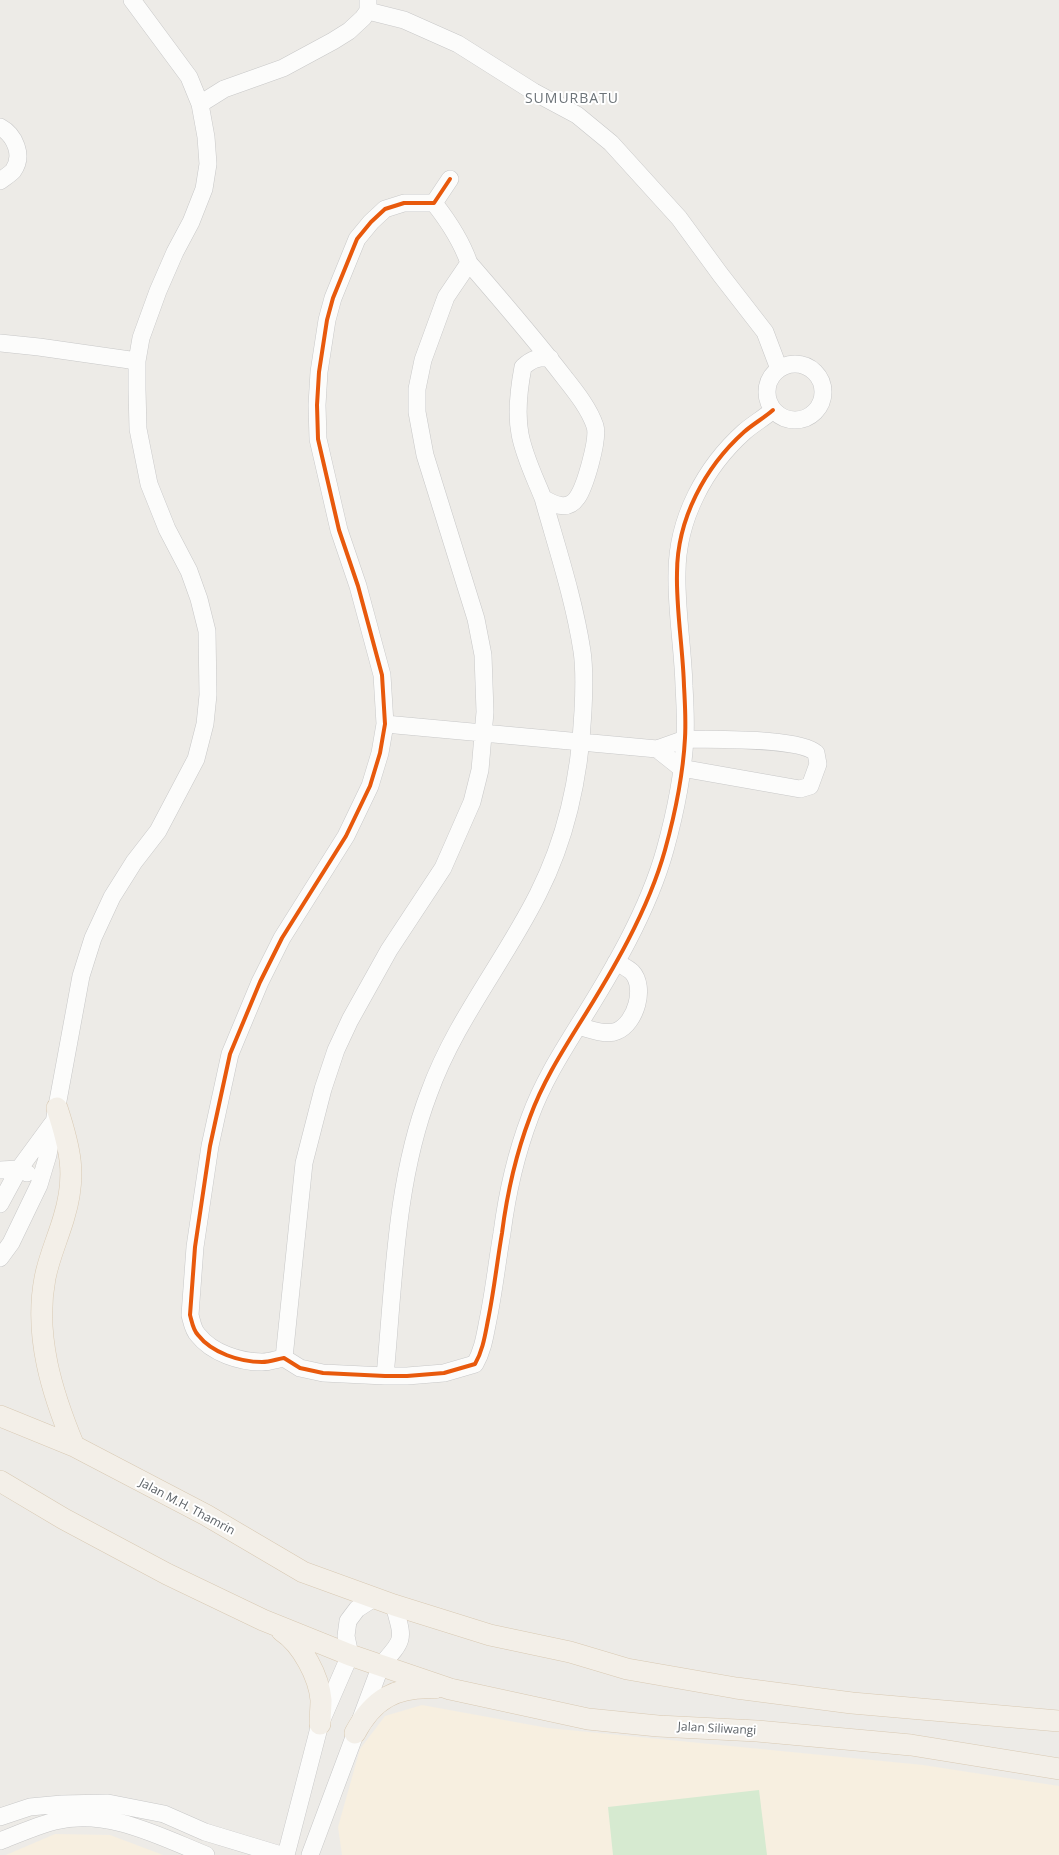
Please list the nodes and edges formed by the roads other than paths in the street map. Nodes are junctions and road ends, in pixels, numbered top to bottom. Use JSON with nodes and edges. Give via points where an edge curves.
{"nodes":[{"id":1,"x":132,"y":0,"type":"edge"},
{"id":2,"x":368,"y":6,"type":"edge"},
{"id":3,"x":200,"y":104,"type":"junction"},
{"id":4,"x":0,"y":127,"type":"edge"},
{"id":5,"x":450,"y":179,"type":"dead end"},
{"id":6,"x":0,"y":181,"type":"edge"},
{"id":7,"x":434,"y":203,"type":"junction"},
{"id":8,"x":469,"y":263,"type":"junction"},
{"id":9,"x":0,"y":343,"type":"edge"},
{"id":10,"x":550,"y":358,"type":"junction"},
{"id":11,"x":137,"y":362,"type":"junction"},
{"id":12,"x":779,"y":369,"type":"junction"},
{"id":13,"x":774,"y":410,"type":"junction"},
{"id":14,"x":543,"y":498,"type":"junction"},
{"id":15,"x":385,"y":724,"type":"junction"},
{"id":16,"x":485,"y":732,"type":"junction"},
{"id":17,"x":685,"y":739,"type":"junction"},
{"id":18,"x":582,"y":741,"type":"junction"},
{"id":19,"x":657,"y":749,"type":"junction"},
{"id":20,"x":681,"y":768,"type":"junction"},
{"id":21,"x":616,"y":962,"type":"junction"},
{"id":22,"x":578,"y":1026,"type":"junction"},
{"id":23,"x":55,"y":1116,"type":"junction"},
{"id":24,"x":19,"y":1169,"type":"junction"},
{"id":25,"x":0,"y":1170,"type":"edge"},
{"id":26,"x":41,"y":1179,"type":"junction"},
{"id":27,"x":0,"y":1204,"type":"edge"},
{"id":28,"x":2,"y":1253,"type":"edge"},
{"id":29,"x":284,"y":1358,"type":"junction"},
{"id":30,"x":385,"y":1376,"type":"junction"},
{"id":31,"x":0,"y":1416,"type":"edge"},
{"id":32,"x":74,"y":1446,"type":"junction"},
{"id":33,"x":0,"y":1481,"type":"edge"},
{"id":34,"x":374,"y":1598,"type":"junction"},
{"id":35,"x":394,"y":1605,"type":"junction"},
{"id":36,"x":263,"y":1620,"type":"junction"},
{"id":37,"x":350,"y":1655,"type":"junction"},
{"id":38,"x":381,"y":1665,"type":"junction"},
{"id":39,"x":450,"y":1689,"type":"junction"},
{"id":40,"x":1059,"y":1721,"type":"edge"},
{"id":41,"x":320,"y":1724,"type":"junction"},
{"id":42,"x":355,"y":1733,"type":"junction"},
{"id":43,"x":1059,"y":1769,"type":"edge"},
{"id":44,"x":0,"y":1817,"type":"edge"},
{"id":45,"x":0,"y":1840,"type":"edge"},
{"id":46,"x":206,"y":1855,"type":"edge"},
{"id":47,"x":281,"y":1855,"type":"edge"},
{"id":48,"x":286,"y":1855,"type":"edge"},
{"id":49,"x":310,"y":1855,"type":"edge"}],
"edges":[{"from":1,"to":3,"type":"street","via":[[189,77]]},
{"from":2,"to":3,"type":"street","via":[[349,31],[304,58],[224,88]]},
{"from":2,"to":12,"type":"street","via":[[458,44],[534,92],[577,115],[611,143],[679,218],[766,332]]},
{"from":3,"to":11,"type":"street","via":[[208,164],[204,190],[158,291],[141,338]]},
{"from":4,"to":6,"type":"street","via":[[12,135],[18,153],[13,170]]},
{"from":5,"to":7,"type":"street"},
{"from":7,"to":8,"type":"street","via":[[453,227]]},
{"from":7,"to":15,"type":"street","via":[[404,203],[385,209],[357,239],[333,298],[318,372],[318,439],[323,467],[382,675]]},
{"from":8,"to":10,"type":"street"},
{"from":8,"to":16,"type":"street","via":[[446,297],[435,324],[423,360],[417,389],[417,405],[425,455],[476,619],[483,655]]},
{"from":9,"to":11,"type":"street","via":[[39,346]]},
{"from":10,"to":14,"type":"street","via":[[534,359],[523,367],[518,418],[520,436]]},
{"from":10,"to":14,"type":"street","via":[[592,418],[596,435],[593,456],[580,495],[568,506],[559,507]]},
{"from":11,"to":23,"type":"street","via":[[138,429],[149,484],[167,529],[189,571],[207,631],[208,695],[205,724],[196,759],[158,831],[112,897],[93,938],[81,976]]},
{"from":12,"to":13,"type":"street","via":[[773,374],[767,388],[769,404]]},
{"from":12,"to":13,"type":"street","via":[[795,364],[810,369],[820,380],[823,396],[816,410],[803,419],[787,419]]},
{"from":13,"to":17,"type":"street","via":[[745,431],[722,456],[702,484],[686,516],[677,573]]},
{"from":14,"to":18,"type":"street","via":[[582,651]]},
{"from":15,"to":16,"type":"street"},
{"from":15,"to":29,"type":"street","via":[[370,786],[346,836],[282,938],[240,1027],[230,1054],[210,1146],[195,1248],[190,1315],[192,1325],[197,1335],[219,1352],[242,1360],[264,1362]]},
{"from":16,"to":18,"type":"street"},
{"from":16,"to":29,"type":"street","via":[[480,770],[472,802],[460,832],[443,868],[389,950],[336,1050],[304,1163]]},
{"from":17,"to":19,"type":"street"},
{"from":17,"to":20,"type":"street"},
{"from":17,"to":20,"type":"street","via":[[796,745],[814,751],[818,755],[818,764],[812,783],[807,788],[800,789]]},
{"from":18,"to":19,"type":"street"},
{"from":18,"to":30,"type":"street","via":[[566,825],[554,858],[538,894],[468,1011],[440,1065],[416,1130],[403,1194]]},
{"from":19,"to":20,"type":"street"},
{"from":20,"to":21,"type":"street","via":[[674,812],[654,887]]},
{"from":21,"to":22,"type":"street"},
{"from":21,"to":22,"type":"street","via":[[632,972],[638,983],[639,998],[631,1019],[617,1031],[600,1032]]},
{"from":22,"to":30,"type":"street","via":[[543,1085],[519,1151],[483,1345],[475,1364],[444,1373]]},
{"from":23,"to":24,"type":"street"},
{"from":23,"to":26,"type":"street"},
{"from":23,"to":32,"type":"main road","via":[[66,1137],[71,1161],[70,1188],[45,1279],[44,1349],[52,1389]]},
{"from":24,"to":25,"type":"street"},
{"from":24,"to":26,"type":"street"},
{"from":24,"to":27,"type":"street"},
{"from":26,"to":28,"type":"street","via":[[11,1243]]},
{"from":29,"to":30,"type":"street","via":[[300,1368],[323,1373]]},
{"from":31,"to":32,"type":"main road","name":"Jalan M.H. Thamrin"},
{"from":32,"to":34,"type":"main road","name":"Jalan M.H. Thamrin","via":[[206,1515],[303,1572]]},
{"from":33,"to":36,"type":"main road","via":[[166,1574]]},
{"from":34,"to":35,"type":"main road"},
{"from":34,"to":37,"type":"street","via":[[357,1609],[348,1621],[346,1636]]},
{"from":35,"to":38,"type":"street","via":[[402,1631],[399,1645]]},
{"from":35,"to":40,"type":"main road","via":[[490,1635],[570,1652],[626,1669],[736,1688],[852,1703]]},
{"from":36,"to":37,"type":"main road"},
{"from":36,"to":41,"type":"main road","via":[[285,1633],[303,1652],[315,1674],[321,1699]]},
{"from":37,"to":38,"type":"main road"},
{"from":37,"to":41,"type":"street"},
{"from":38,"to":39,"type":"main road","name":"Jalan Siliwangi"},
{"from":38,"to":42,"type":"street"},
{"from":39,"to":42,"type":"main road","via":[[418,1687],[387,1696],[362,1718]]},
{"from":39,"to":43,"type":"main road","name":"Jalan Siliwangi","via":[[588,1719],[911,1745]]},
{"from":41,"to":48,"type":"street"},
{"from":42,"to":49,"type":"street"},
{"from":44,"to":47,"type":"street","via":[[30,1807],[108,1803],[164,1814],[205,1832]]},
{"from":45,"to":46,"type":"street","via":[[57,1821],[83,1818],[113,1820]]}]}
